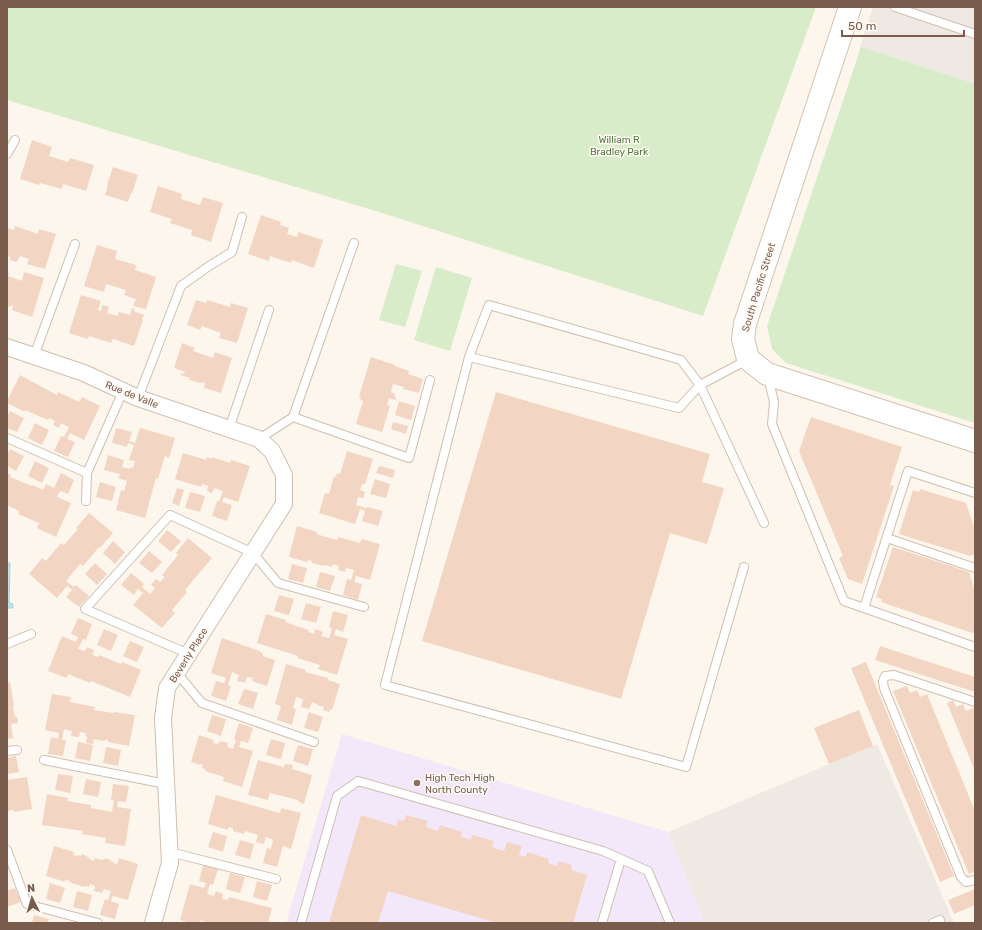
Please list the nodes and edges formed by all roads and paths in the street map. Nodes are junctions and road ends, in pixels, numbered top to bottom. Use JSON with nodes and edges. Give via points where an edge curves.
{"nodes":[{"id":1,"x":850,"y":7,"type":"edge"},
{"id":2,"x":895,"y":7,"type":"edge"},
{"id":3,"x":975,"y":34,"type":"edge"},
{"id":4,"x":15,"y":140,"type":"dead end"},
{"id":5,"x":7,"y":154,"type":"edge"},
{"id":6,"x":242,"y":217,"type":"dead end"},
{"id":7,"x":354,"y":242,"type":"dead end"},
{"id":8,"x":75,"y":244,"type":"dead end"},
{"id":9,"x":269,"y":310,"type":"dead end"},
{"id":10,"x":7,"y":347,"type":"edge"},
{"id":11,"x":34,"y":356,"type":"junction"},
{"id":12,"x":469,"y":357,"type":"junction"},
{"id":13,"x":748,"y":359,"type":"junction"},
{"id":14,"x":767,"y":374,"type":"junction"},
{"id":15,"x":430,"y":380,"type":"dead end"},
{"id":16,"x":700,"y":385,"type":"junction"},
{"id":17,"x":123,"y":391,"type":"junction"},
{"id":18,"x":138,"y":398,"type":"junction"},
{"id":19,"x":293,"y":417,"type":"junction"},
{"id":20,"x":228,"y":429,"type":"junction"},
{"id":21,"x":7,"y":438,"type":"edge"},
{"id":22,"x":259,"y":439,"type":"junction"},
{"id":23,"x":975,"y":441,"type":"edge"},
{"id":24,"x":88,"y":473,"type":"junction"},
{"id":25,"x":975,"y":493,"type":"edge"},
{"id":26,"x":86,"y":501,"type":"dead end"},
{"id":27,"x":764,"y":522,"type":"dead end"},
{"id":28,"x":887,"y":538,"type":"junction"},
{"id":29,"x":253,"y":553,"type":"junction"},
{"id":30,"x":744,"y":567,"type":"dead end"},
{"id":31,"x":975,"y":568,"type":"edge"},
{"id":32,"x":364,"y":607,"type":"dead end"},
{"id":33,"x":864,"y":608,"type":"junction"},
{"id":34,"x":31,"y":634,"type":"dead end"},
{"id":35,"x":7,"y":644,"type":"edge"},
{"id":36,"x":975,"y":647,"type":"edge"},
{"id":37,"x":189,"y":654,"type":"junction"},
{"id":38,"x":177,"y":673,"type":"junction"},
{"id":39,"x":975,"y":702,"type":"edge"},
{"id":40,"x":314,"y":742,"type":"dead end"},
{"id":41,"x":17,"y":750,"type":"dead end"},
{"id":42,"x":7,"y":751,"type":"edge"},
{"id":43,"x":44,"y":760,"type":"dead end"},
{"id":44,"x":166,"y":784,"type":"junction"},
{"id":45,"x":7,"y":850,"type":"edge"},
{"id":46,"x":170,"y":852,"type":"junction"},
{"id":47,"x":621,"y":859,"type":"junction"},
{"id":48,"x":276,"y":879,"type":"dead end"},
{"id":49,"x":975,"y":880,"type":"edge"},
{"id":50,"x":98,"y":923,"type":"edge"},
{"id":51,"x":153,"y":923,"type":"edge"},
{"id":52,"x":301,"y":923,"type":"edge"},
{"id":53,"x":602,"y":923,"type":"edge"},
{"id":54,"x":670,"y":923,"type":"edge"}],
"edges":[{"from":1,"to":13,"type":"street","name":"South Pacific Street","via":[[745,324],[743,339]]},
{"from":2,"to":3,"type":"lane"},
{"from":4,"to":5,"type":"lane"},
{"from":6,"to":18,"type":"lane","via":[[232,252],[181,286]]},
{"from":7,"to":19,"type":"lane"},
{"from":8,"to":11,"type":"lane"},
{"from":9,"to":20,"type":"lane"},
{"from":10,"to":11,"type":"street","name":"Rue de Valle"},
{"from":11,"to":17,"type":"street","name":"Rue de Valle","via":[[84,373]]},
{"from":12,"to":16,"type":"lane","via":[[679,408]]},
{"from":12,"to":16,"type":"lane","via":[[489,305],[681,360]]},
{"from":12,"to":30,"type":"lane","via":[[385,685],[686,767]]},
{"from":13,"to":14,"type":"street"},
{"from":13,"to":16,"type":"lane"},
{"from":14,"to":23,"type":"street"},
{"from":14,"to":33,"type":"lane","via":[[774,402],[772,424],[844,602]]},
{"from":15,"to":19,"type":"lane","via":[[409,458]]},
{"from":16,"to":27,"type":"lane"},
{"from":17,"to":18,"type":"street","name":"Rue de Valle"},
{"from":17,"to":24,"type":"lane"},
{"from":18,"to":20,"type":"street","name":"Rue de Valle"},
{"from":19,"to":22,"type":"lane"},
{"from":20,"to":22,"type":"street","name":"Rue de Valle"},
{"from":21,"to":24,"type":"lane"},
{"from":22,"to":29,"type":"street","name":"Beverly Place","via":[[272,450],[284,476],[284,504]]},
{"from":24,"to":26,"type":"lane"},
{"from":25,"to":28,"type":"lane","via":[[908,471]]},
{"from":28,"to":31,"type":"lane"},
{"from":28,"to":33,"type":"lane"},
{"from":29,"to":32,"type":"lane","via":[[278,583]]},
{"from":29,"to":37,"type":"street","name":"Beverly Place"},
{"from":29,"to":37,"type":"lane","via":[[170,514],[84,609]]},
{"from":33,"to":36,"type":"lane"},
{"from":34,"to":35,"type":"lane"},
{"from":37,"to":38,"type":"street","name":"Beverly Place"},
{"from":38,"to":40,"type":"lane","via":[[202,703]]},
{"from":38,"to":44,"type":"street","name":"Beverly Place","via":[[167,688],[163,718]]},
{"from":39,"to":49,"type":"lane","via":[[894,675],[885,676],[883,681],[961,877],[966,882]]},
{"from":41,"to":42,"type":"lane"},
{"from":43,"to":44,"type":"lane"},
{"from":44,"to":46,"type":"street","name":"Beverly Place"},
{"from":45,"to":50,"type":"lane","via":[[27,904]]},
{"from":46,"to":48,"type":"lane"},
{"from":46,"to":51,"type":"street","name":"Beverly Place","via":[[170,863]]},
{"from":47,"to":52,"type":"lane","via":[[603,851],[358,781],[337,796]]},
{"from":47,"to":53,"type":"lane"},
{"from":47,"to":54,"type":"lane","via":[[648,871]]}]}
